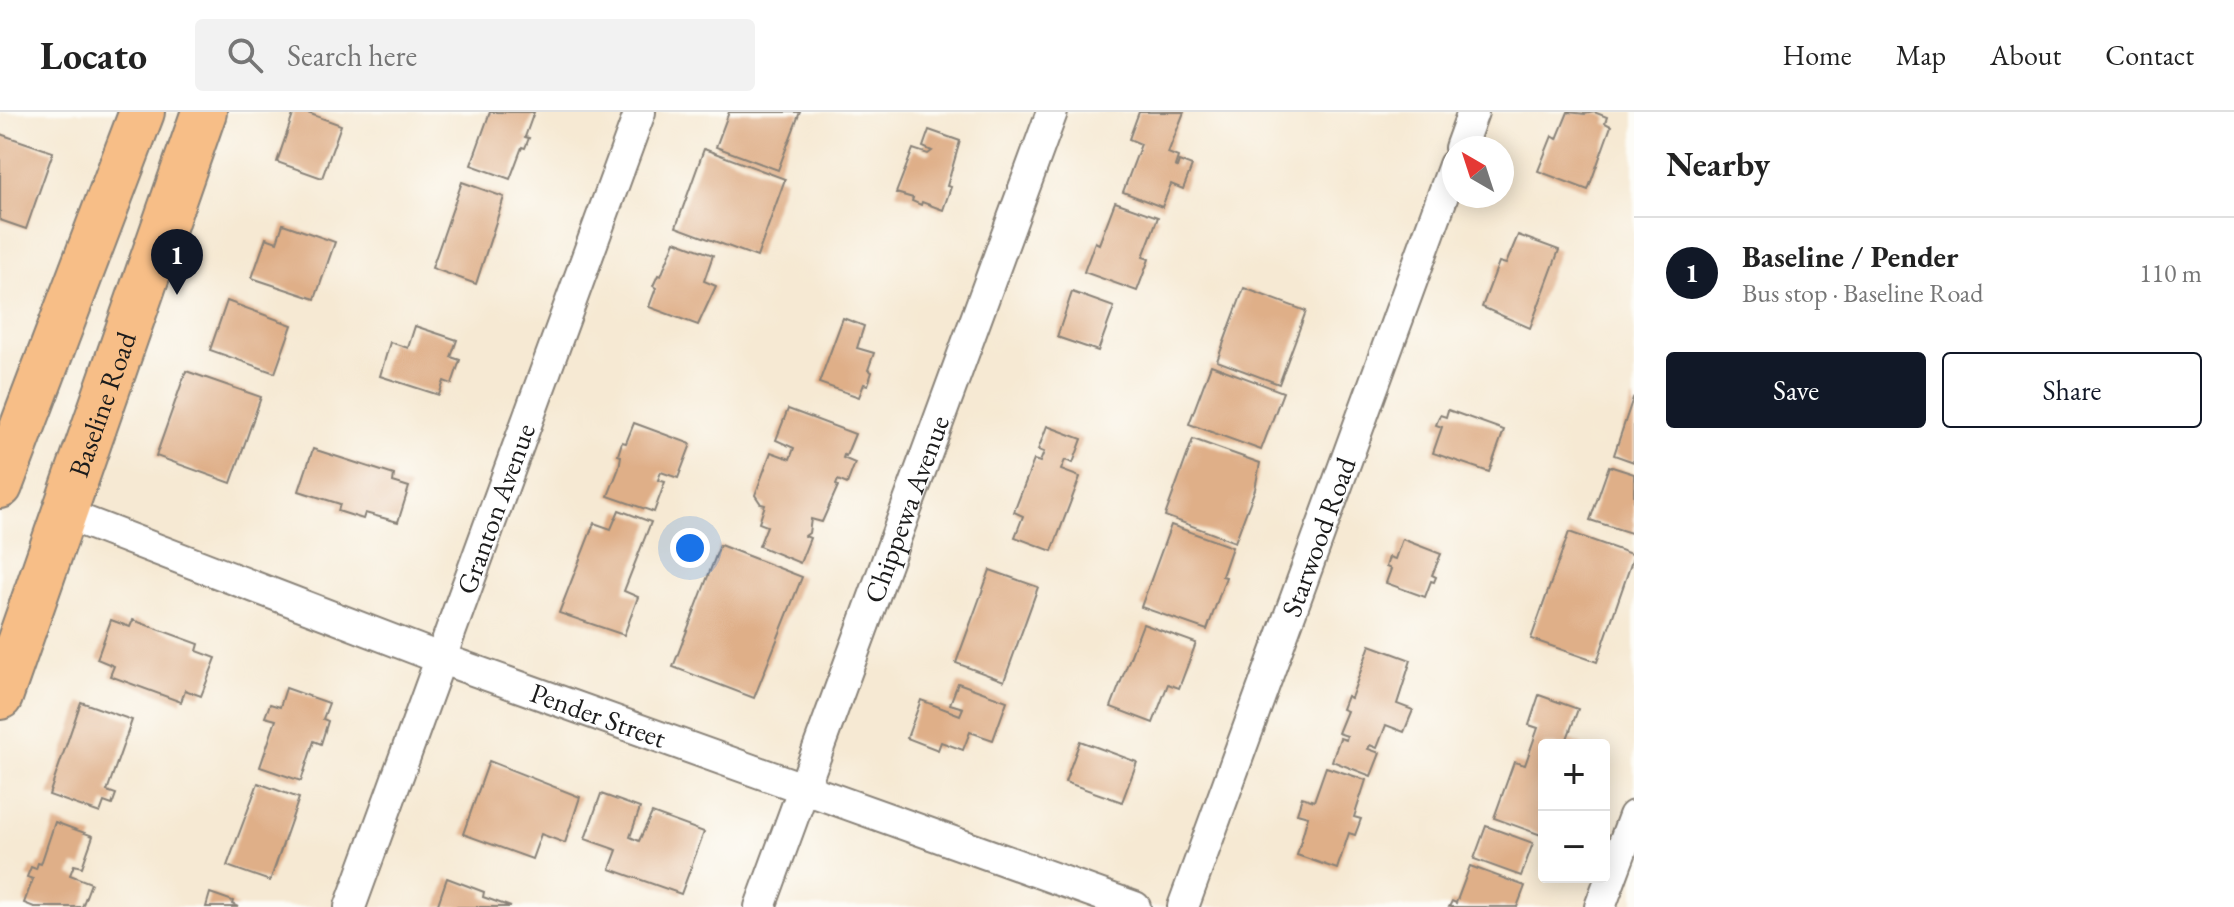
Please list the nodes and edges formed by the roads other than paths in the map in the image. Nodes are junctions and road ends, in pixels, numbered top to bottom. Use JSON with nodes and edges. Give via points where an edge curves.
{"nodes":[{"id":1,"x":142,"y":112,"type":"edge"},
{"id":2,"x":204,"y":112,"type":"edge"},
{"id":3,"x":640,"y":112,"type":"edge"},
{"id":4,"x":1052,"y":112,"type":"edge"},
{"id":5,"x":1473,"y":112,"type":"edge"},
{"id":6,"x":1464,"y":136,"type":"edge"},
{"id":7,"x":1442,"y":198,"type":"edge"},
{"id":8,"x":0,"y":486,"type":"edge"},
{"id":9,"x":65,"y":514,"type":"junction"},
{"id":10,"x":442,"y":659,"type":"junction"},
{"id":11,"x":0,"y":697,"type":"edge"},
{"id":12,"x":802,"y":789,"type":"junction"},
{"id":13,"x":1634,"y":816,"type":"edge"},
{"id":14,"x":350,"y":907,"type":"edge"},
{"id":15,"x":760,"y":907,"type":"edge"},
{"id":16,"x":1135,"y":907,"type":"edge"},
{"id":17,"x":1183,"y":907,"type":"edge"},
{"id":18,"x":1600,"y":907,"type":"edge"}],
"edges":[{"from":1,"to":8,"type":"main road"},
{"from":2,"to":9,"type":"main road","name":"Baseline Road"},
{"from":3,"to":10,"type":"street","name":"Granton Avenue"},
{"from":4,"to":12,"type":"street","name":"Chippewa Avenue"},
{"from":5,"to":6,"type":"street"},
{"from":7,"to":17,"type":"street","name":"Starwood Road"},
{"from":9,"to":10,"type":"street","name":"Pender Street"},
{"from":9,"to":11,"type":"main road","name":"Baseline Road"},
{"from":10,"to":12,"type":"street","name":"Pender Street"},
{"from":10,"to":14,"type":"street","name":"Granton Avenue"},
{"from":12,"to":15,"type":"street","name":"Chippewa Avenue"},
{"from":12,"to":16,"type":"street","name":"Pender Street"},
{"from":13,"to":18,"type":"street"}]}
